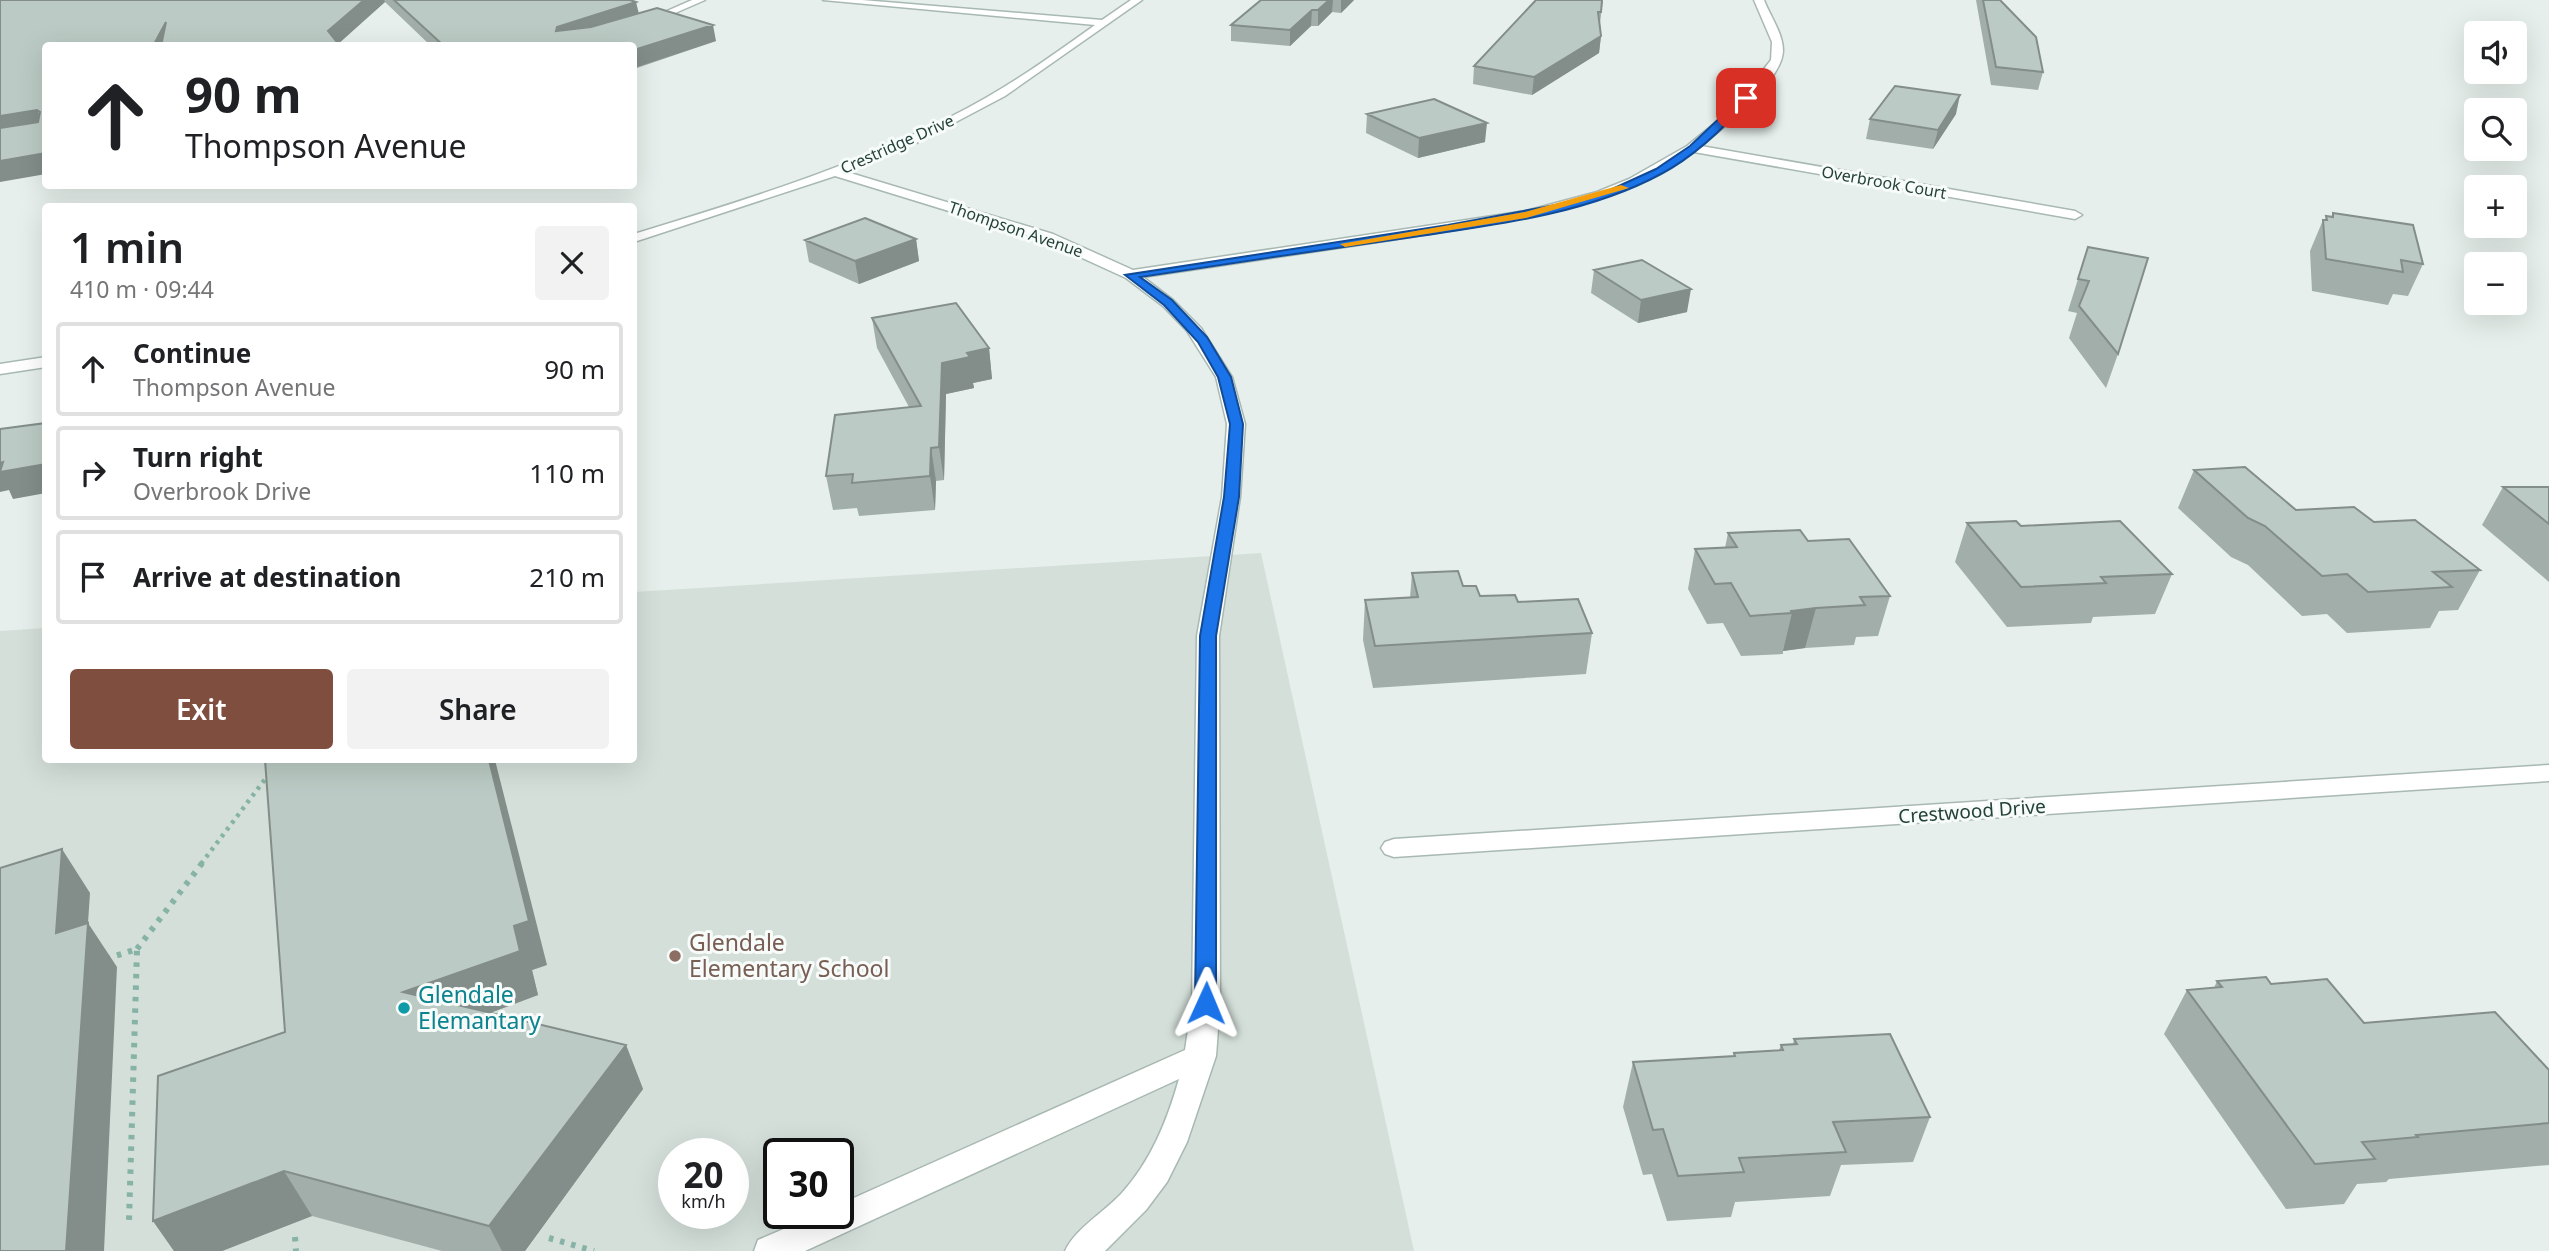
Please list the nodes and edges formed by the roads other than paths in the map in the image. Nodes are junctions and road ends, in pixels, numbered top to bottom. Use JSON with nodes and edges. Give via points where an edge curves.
{"nodes":[{"id":1,"x":700,"y":0,"type":"edge"},
{"id":2,"x":828,"y":0,"type":"edge"},
{"id":3,"x":1137,"y":0,"type":"edge"},
{"id":4,"x":1759,"y":0,"type":"edge"},
{"id":5,"x":1104,"y":23,"type":"junction"},
{"id":6,"x":632,"y":28,"type":"edge"},
{"id":7,"x":1693,"y":148,"type":"junction"},
{"id":8,"x":834,"y":172,"type":"junction"},
{"id":9,"x":2075,"y":215,"type":"dead end"},
{"id":10,"x":637,"y":237,"type":"edge"},
{"id":11,"x":1131,"y":275,"type":"junction"},
{"id":12,"x":42,"y":363,"type":"edge"},
{"id":13,"x":0,"y":369,"type":"edge"},
{"id":14,"x":2549,"y":772,"type":"edge"},
{"id":15,"x":1394,"y":848,"type":"dead end"},
{"id":16,"x":1201,"y":1056,"type":"junction"},
{"id":17,"x":770,"y":1251,"type":"edge"},
{"id":18,"x":1081,"y":1251,"type":"edge"}],
"edges":[{"from":1,"to":6,"type":"street"},
{"from":2,"to":5,"type":"street"},
{"from":3,"to":5,"type":"street","name":"Crestridge Drive"},
{"from":4,"to":7,"type":"street","via":[[1777,42],[1776,63]]},
{"from":5,"to":8,"type":"street","name":"Crestridge Drive","via":[[1000,95]]},
{"from":7,"to":9,"type":"street","name":"Overbrook Court"},
{"from":7,"to":11,"type":"street","via":[[1640,181],[1526,215]]},
{"from":8,"to":10,"type":"street","name":"Crestridge Drive"},
{"from":8,"to":11,"type":"street","name":"Thompson Avenue","via":[[1048,237]]},
{"from":11,"to":16,"type":"street","name":"Thompson Avenue","via":[[1193,328],[1224,377],[1236,424],[1231,497],[1208,636],[1206,1003]]},
{"from":12,"to":13,"type":"street"},
{"from":14,"to":15,"type":"street","name":"Crestwood Drive"},
{"from":16,"to":17,"type":"street"},
{"from":16,"to":18,"type":"street","name":"Thompson Avenue","via":[[1178,1132],[1160,1169],[1134,1205]]}]}
